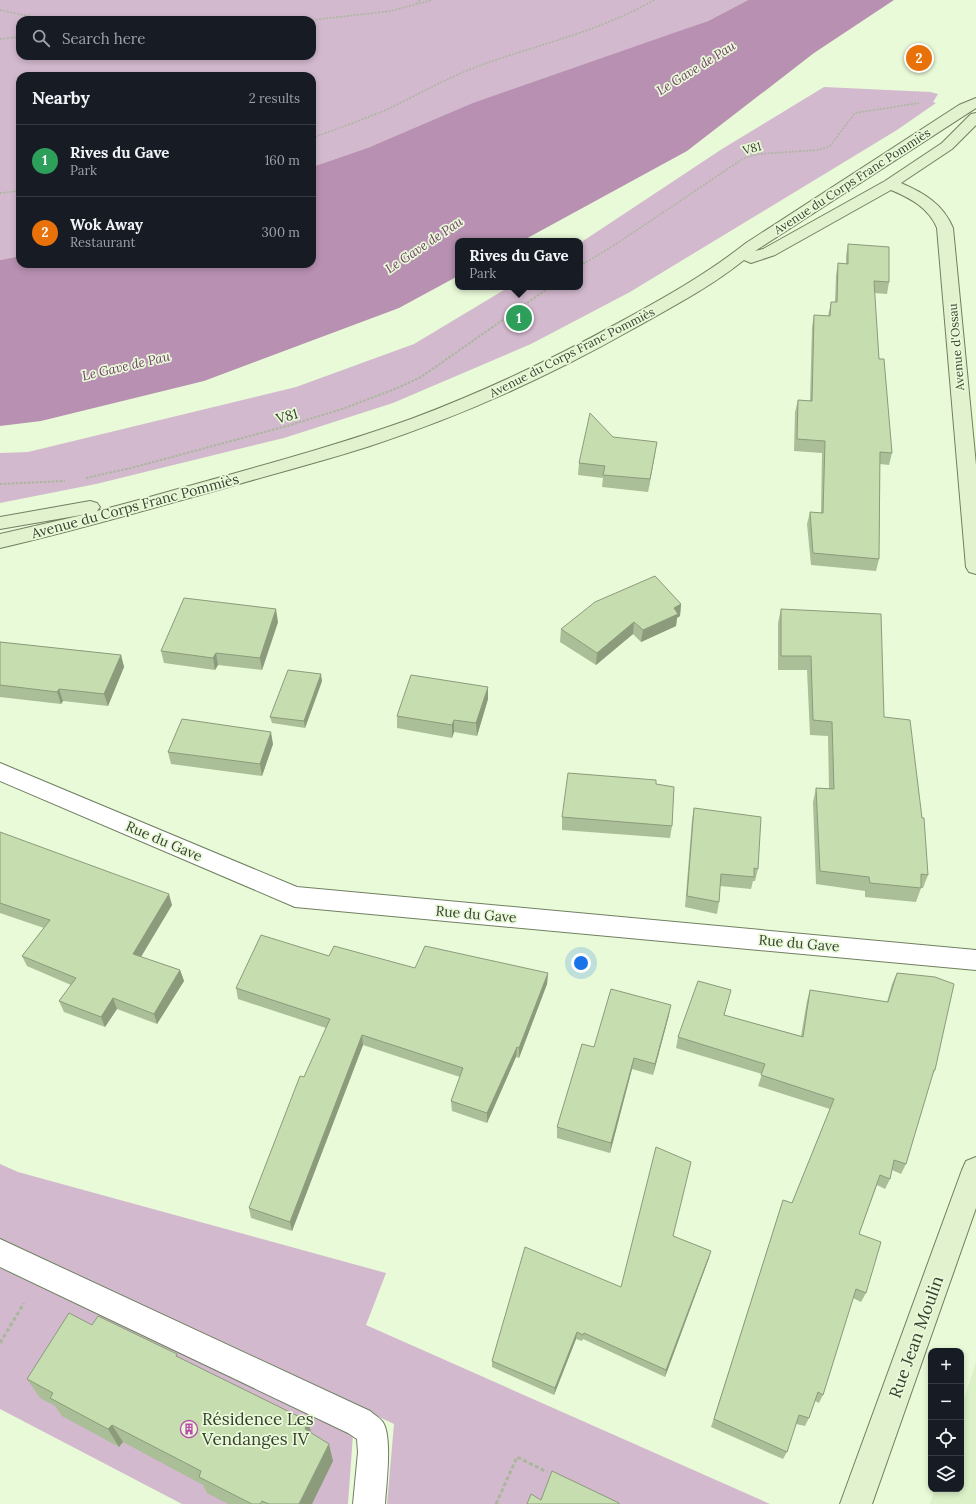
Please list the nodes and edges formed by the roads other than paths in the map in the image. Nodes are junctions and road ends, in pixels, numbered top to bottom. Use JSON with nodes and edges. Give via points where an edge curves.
{"nodes":[{"id":1,"x":976,"y":102,"type":"edge"},
{"id":2,"x":976,"y":117,"type":"edge"},
{"id":3,"x":891,"y":156,"type":"junction"},
{"id":4,"x":890,"y":184,"type":"junction"},
{"id":5,"x":731,"y":264,"type":"junction"},
{"id":6,"x":269,"y":469,"type":"junction"},
{"id":7,"x":0,"y":523,"type":"edge"},
{"id":8,"x":0,"y":541,"type":"edge"},
{"id":9,"x":976,"y":567,"type":"edge"},
{"id":10,"x":0,"y":772,"type":"edge"},
{"id":11,"x":976,"y":960,"type":"edge"},
{"id":12,"x":976,"y":1170,"type":"edge"},
{"id":13,"x":0,"y":1253,"type":"edge"},
{"id":14,"x":369,"y":1504,"type":"edge"},
{"id":15,"x":856,"y":1504,"type":"edge"}],
"edges":[{"from":1,"to":3,"type":"main road","name":"Avenue du Corps Franc Pommiès"},
{"from":2,"to":4,"type":"main road","name":"Avenue du Corps Franc Pommiès","via":[[947,146]]},
{"from":3,"to":4,"type":"main road"},
{"from":3,"to":5,"type":"main road","name":"Avenue du Corps Franc Pommiès","via":[[752,246]]},
{"from":4,"to":5,"type":"main road","name":"Avenue du Corps Franc Pommiès","via":[[769,252]]},
{"from":4,"to":9,"type":"main road","name":"Avenue d'Ossau","via":[[928,204],[942,218],[945,228]]},
{"from":5,"to":6,"type":"main road","name":"Avenue du Corps Franc Pommiès","via":[[608,337],[491,394],[385,435]]},
{"from":6,"to":7,"type":"main road","name":"Avenue du Corps Franc Pommiès","via":[[70,511]]},
{"from":6,"to":8,"type":"main road","name":"Avenue du Corps Franc Pommiès","via":[[55,530]]},
{"from":10,"to":11,"type":"street","name":"Rue du Gave","via":[[295,897]]},
{"from":12,"to":15,"type":"main road","name":"Rue Jean Moulin"},
{"from":13,"to":14,"type":"street","via":[[359,1422],[372,1432]]}]}
